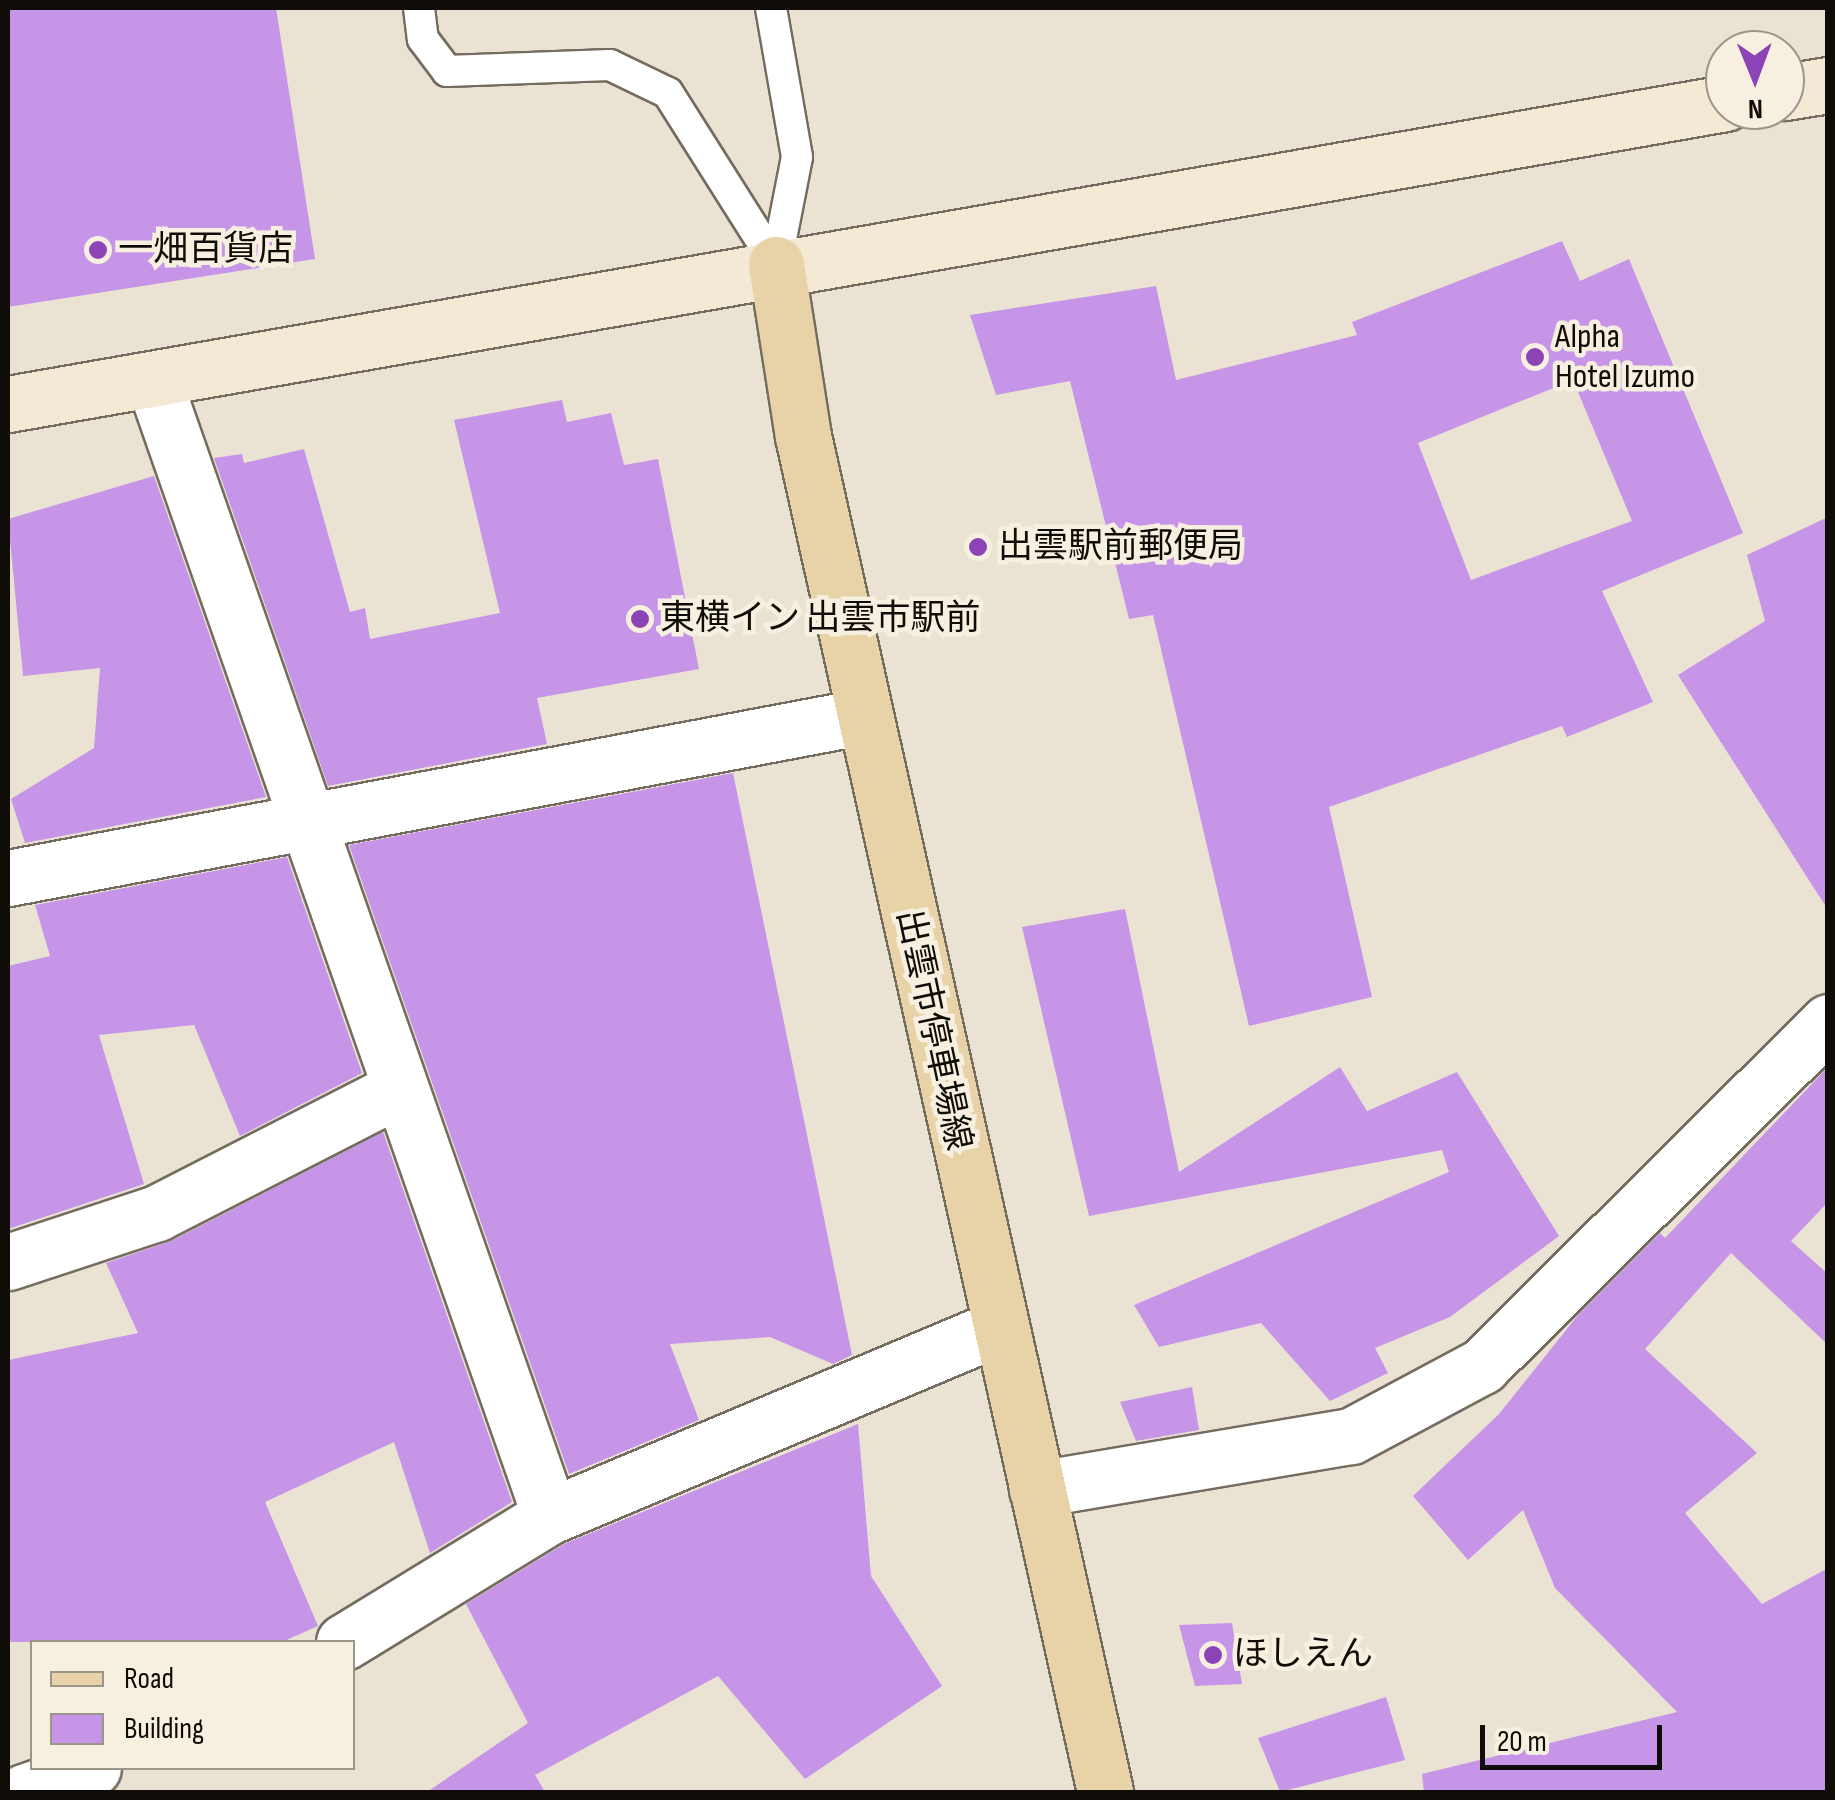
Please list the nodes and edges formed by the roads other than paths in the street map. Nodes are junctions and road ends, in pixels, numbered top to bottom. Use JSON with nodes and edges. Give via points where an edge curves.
{"nodes":[{"id":1,"x":418,"y":8,"type":"edge"},
{"id":2,"x":771,"y":8,"type":"edge"},
{"id":3,"x":1705,"y":105,"type":"edge"},
{"id":4,"x":776,"y":264,"type":"junction"},
{"id":5,"x":153,"y":379,"type":"junction"},
{"id":6,"x":8,"y":404,"type":"edge"},
{"id":7,"x":865,"y":716,"type":"junction"},
{"id":8,"x":305,"y":822,"type":"junction"},
{"id":9,"x":8,"y":878,"type":"edge"},
{"id":10,"x":1828,"y":1022,"type":"edge"},
{"id":11,"x":399,"y":1088,"type":"junction"},
{"id":12,"x":8,"y":1262,"type":"edge"},
{"id":13,"x":998,"y":1328,"type":"junction"},
{"id":14,"x":1038,"y":1489,"type":"junction"},
{"id":15,"x":550,"y":1516,"type":"junction"},
{"id":16,"x":347,"y":1640,"type":"edge"},
{"id":17,"x":87,"y":1770,"type":"edge"},
{"id":18,"x":24,"y":1792,"type":"edge"},
{"id":19,"x":1104,"y":1792,"type":"edge"}],
"edges":[{"from":1,"to":4,"type":"lane","via":[[424,40],[447,70],[610,65],[668,93]]},
{"from":2,"to":4,"type":"lane","via":[[796,157]]},
{"from":3,"to":4,"type":"street"},
{"from":4,"to":5,"type":"street"},
{"from":4,"to":7,"type":"main road","name":"出雲市停車場線"},
{"from":5,"to":6,"type":"street"},
{"from":5,"to":8,"type":"street"},
{"from":7,"to":8,"type":"street"},
{"from":7,"to":13,"type":"main road","name":"出雲市停車場線"},
{"from":8,"to":9,"type":"street"},
{"from":8,"to":11,"type":"street"},
{"from":10,"to":14,"type":"street","via":[[1482,1366],[1351,1436]]},
{"from":11,"to":12,"type":"street","via":[[157,1213]]},
{"from":11,"to":15,"type":"street"},
{"from":13,"to":14,"type":"main road","name":"出雲市停車場線"},
{"from":13,"to":15,"type":"street"},
{"from":14,"to":19,"type":"main road","name":"出雲市停車場線"},
{"from":15,"to":16,"type":"street"},
{"from":17,"to":18,"type":"street"}]}
